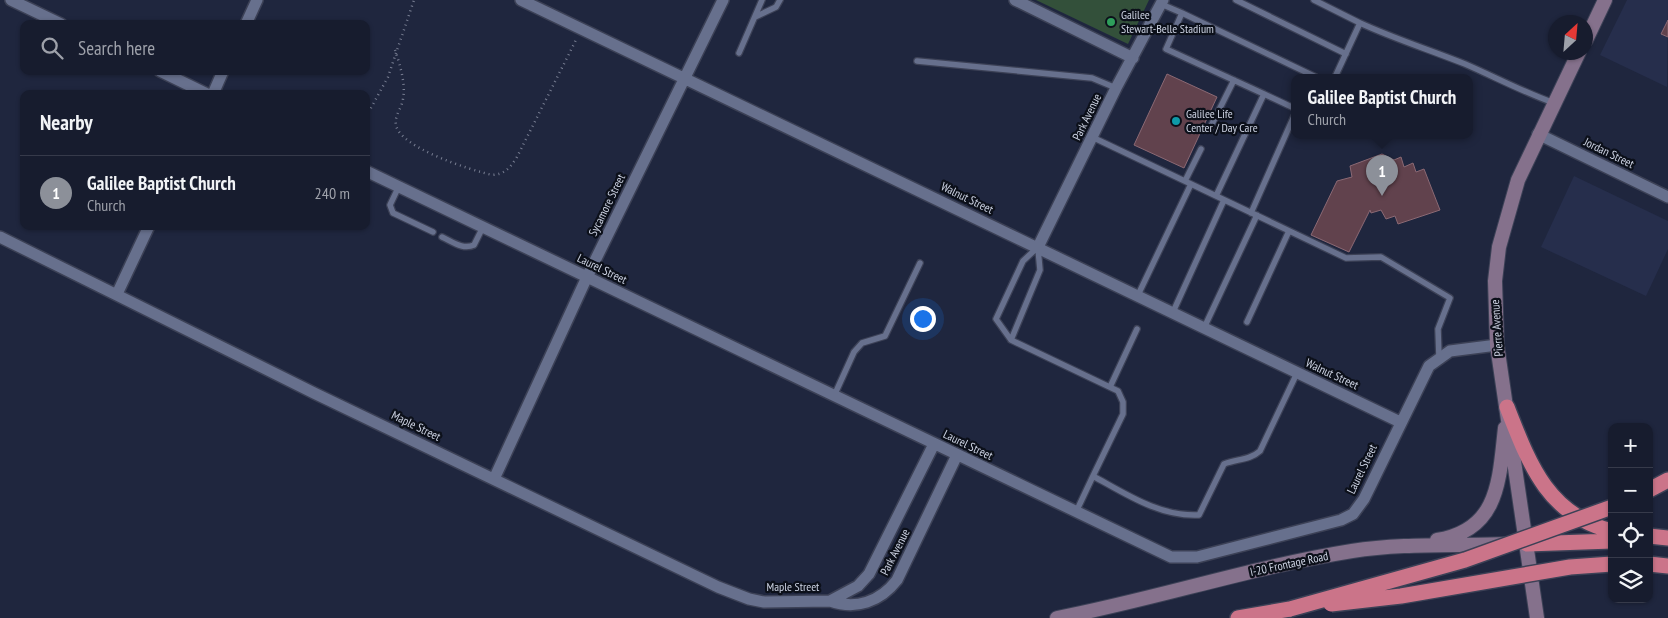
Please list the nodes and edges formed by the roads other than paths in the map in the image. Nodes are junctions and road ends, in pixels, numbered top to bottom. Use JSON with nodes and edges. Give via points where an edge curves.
{"nodes":[{"id":1,"x":11,"y":0,"type":"edge"},
{"id":2,"x":257,"y":0,"type":"edge"},
{"id":3,"x":522,"y":0,"type":"edge"},
{"id":4,"x":723,"y":0,"type":"edge"},
{"id":5,"x":762,"y":0,"type":"edge"},
{"id":6,"x":780,"y":0,"type":"edge"},
{"id":7,"x":1015,"y":0,"type":"edge"},
{"id":8,"x":1236,"y":0,"type":"edge"},
{"id":9,"x":1314,"y":0,"type":"edge"},
{"id":10,"x":1606,"y":0,"type":"edge"},
{"id":11,"x":1162,"y":2,"type":"edge"},
{"id":12,"x":1182,"y":14,"type":"junction"},
{"id":13,"x":755,"y":17,"type":"junction"},
{"id":14,"x":53,"y":20,"type":"edge"},
{"id":15,"x":248,"y":20,"type":"edge"},
{"id":16,"x":1360,"y":23,"type":"junction"},
{"id":17,"x":1593,"y":26,"type":"edge"},
{"id":18,"x":739,"y":54,"type":"dead end"},
{"id":19,"x":1346,"y":54,"type":"junction"},
{"id":20,"x":1133,"y":58,"type":"junction"},
{"id":21,"x":917,"y":60,"type":"dead end"},
{"id":22,"x":1575,"y":60,"type":"edge"},
{"id":23,"x":1310,"y":74,"type":"edge"},
{"id":24,"x":1336,"y":74,"type":"edge"},
{"id":25,"x":168,"y":75,"type":"edge"},
{"id":26,"x":220,"y":75,"type":"edge"},
{"id":27,"x":685,"y":78,"type":"junction"},
{"id":28,"x":1234,"y":80,"type":"junction"},
{"id":29,"x":1116,"y":88,"type":"junction"},
{"id":30,"x":199,"y":90,"type":"edge"},
{"id":31,"x":215,"y":90,"type":"edge"},
{"id":32,"x":1264,"y":94,"type":"junction"},
{"id":33,"x":1554,"y":103,"type":"junction"},
{"id":34,"x":1291,"y":107,"type":"edge"},
{"id":35,"x":1291,"y":123,"type":"edge"},
{"id":36,"x":1209,"y":130,"type":"dead end"},
{"id":37,"x":1538,"y":134,"type":"junction"},
{"id":38,"x":1092,"y":137,"type":"junction"},
{"id":39,"x":1200,"y":149,"type":"dead end"},
{"id":40,"x":370,"y":173,"type":"edge"},
{"id":41,"x":1188,"y":182,"type":"junction"},
{"id":42,"x":399,"y":186,"type":"junction"},
{"id":43,"x":1216,"y":196,"type":"junction"},
{"id":44,"x":1668,"y":197,"type":"edge"},
{"id":45,"x":1224,"y":200,"type":"junction"},
{"id":46,"x":1254,"y":214,"type":"junction"},
{"id":47,"x":482,"y":227,"type":"junction"},
{"id":48,"x":147,"y":230,"type":"edge"},
{"id":49,"x":1289,"y":231,"type":"junction"},
{"id":50,"x":434,"y":232,"type":"dead end"},
{"id":51,"x":0,"y":236,"type":"edge"},
{"id":52,"x":442,"y":237,"type":"dead end"},
{"id":53,"x":1038,"y":247,"type":"junction"},
{"id":54,"x":920,"y":263,"type":"dead end"},
{"id":55,"x":588,"y":278,"type":"junction"},
{"id":56,"x":117,"y":294,"type":"junction"},
{"id":57,"x":1138,"y":296,"type":"junction"},
{"id":58,"x":1173,"y":312,"type":"junction"},
{"id":59,"x":1248,"y":322,"type":"dead end"},
{"id":60,"x":1204,"y":328,"type":"junction"},
{"id":61,"x":1137,"y":329,"type":"dead end"},
{"id":62,"x":1011,"y":340,"type":"junction"},
{"id":63,"x":1497,"y":345,"type":"junction"},
{"id":64,"x":1439,"y":357,"type":"junction"},
{"id":65,"x":1297,"y":373,"type":"junction"},
{"id":66,"x":1110,"y":387,"type":"junction"},
{"id":67,"x":834,"y":396,"type":"junction"},
{"id":68,"x":1507,"y":407,"type":"junction"},
{"id":69,"x":1400,"y":422,"type":"junction"},
{"id":70,"x":934,"y":444,"type":"junction"},
{"id":71,"x":957,"y":455,"type":"junction"},
{"id":72,"x":1093,"y":476,"type":"junction"},
{"id":73,"x":494,"y":479,"type":"junction"},
{"id":74,"x":1668,"y":480,"type":"edge"},
{"id":75,"x":1653,"y":488,"type":"edge"},
{"id":76,"x":1608,"y":508,"type":"edge"},
{"id":77,"x":1076,"y":512,"type":"junction"},
{"id":78,"x":1608,"y":530,"type":"edge"},
{"id":79,"x":1653,"y":536,"type":"edge"},
{"id":80,"x":1668,"y":538,"type":"edge"},
{"id":81,"x":1653,"y":540,"type":"edge"},
{"id":82,"x":1608,"y":541,"type":"edge"},
{"id":83,"x":1527,"y":544,"type":"junction"},
{"id":84,"x":1374,"y":549,"type":"junction"},
{"id":85,"x":1608,"y":564,"type":"edge"},
{"id":86,"x":1653,"y":564,"type":"edge"},
{"id":87,"x":1668,"y":566,"type":"edge"},
{"id":88,"x":830,"y":601,"type":"junction"},
{"id":89,"x":1290,"y":608,"type":"junction"},
{"id":90,"x":1056,"y":618,"type":"edge"},
{"id":91,"x":1238,"y":618,"type":"edge"},
{"id":92,"x":1537,"y":618,"type":"edge"}],
"edges":[{"from":1,"to":14,"type":"street"},
{"from":2,"to":15,"type":"street"},
{"from":3,"to":27,"type":"street","name":"Walnut Street"},
{"from":4,"to":27,"type":"street","name":"Sycamore Street"},
{"from":5,"to":13,"type":"lane"},
{"from":6,"to":13,"type":"lane","via":[[776,7]]},
{"from":7,"to":20,"type":"street"},
{"from":8,"to":19,"type":"lane"},
{"from":9,"to":16,"type":"lane"},
{"from":10,"to":17,"type":"main road"},
{"from":11,"to":12,"type":"lane"},
{"from":11,"to":20,"type":"street","name":"Park Avenue"},
{"from":12,"to":23,"type":"lane"},
{"from":12,"to":28,"type":"lane","via":[[1166,49]]},
{"from":13,"to":18,"type":"lane"},
{"from":16,"to":19,"type":"lane"},
{"from":16,"to":33,"type":"lane"},
{"from":19,"to":24,"type":"lane"},
{"from":20,"to":29,"type":"street","name":"Park Avenue"},
{"from":21,"to":29,"type":"lane","via":[[1092,78]]},
{"from":22,"to":33,"type":"main road","name":"Pierre Avenue"},
{"from":25,"to":30,"type":"street"},
{"from":26,"to":31,"type":"street"},
{"from":27,"to":53,"type":"street","name":"Walnut Street"},
{"from":27,"to":55,"type":"street","name":"Sycamore Street"},
{"from":28,"to":32,"type":"lane"},
{"from":28,"to":36,"type":"lane"},
{"from":29,"to":38,"type":"street","name":"Park Avenue"},
{"from":32,"to":34,"type":"lane"},
{"from":32,"to":43,"type":"lane"},
{"from":33,"to":37,"type":"main road","name":"Pierre Avenue"},
{"from":35,"to":46,"type":"lane"},
{"from":37,"to":44,"type":"street","name":"Jordan Street"},
{"from":37,"to":63,"type":"main road","name":"Pierre Avenue","via":[[1518,180],[1499,247],[1495,281]]},
{"from":38,"to":41,"type":"lane"},
{"from":38,"to":53,"type":"street","name":"Park Avenue"},
{"from":39,"to":41,"type":"lane"},
{"from":40,"to":42,"type":"street","name":"Laurel Street"},
{"from":41,"to":43,"type":"lane"},
{"from":41,"to":57,"type":"lane"},
{"from":42,"to":47,"type":"street","name":"Laurel Street"},
{"from":42,"to":50,"type":"lane","via":[[390,205],[393,213]]},
{"from":43,"to":45,"type":"lane"},
{"from":45,"to":46,"type":"lane"},
{"from":45,"to":58,"type":"lane"},
{"from":46,"to":49,"type":"lane"},
{"from":46,"to":60,"type":"lane"},
{"from":47,"to":52,"type":"lane","via":[[470,247]]},
{"from":47,"to":55,"type":"street","name":"Laurel Street"},
{"from":48,"to":56,"type":"street"},
{"from":49,"to":59,"type":"lane"},
{"from":49,"to":64,"type":"lane","via":[[1346,258],[1381,257],[1450,298],[1438,328]]},
{"from":51,"to":56,"type":"street","name":"Maple Street"},
{"from":53,"to":57,"type":"street","name":"Walnut Street"},
{"from":53,"to":62,"type":"lane","name":"Park Avenue","via":[[1040,270]]},
{"from":53,"to":62,"type":"lane","name":"Park Avenue","via":[[1023,261],[996,319]]},
{"from":54,"to":67,"type":"lane","via":[[885,336],[862,343],[854,352]]},
{"from":55,"to":67,"type":"street","name":"Laurel Street"},
{"from":55,"to":73,"type":"street","name":"Sycamore Street"},
{"from":56,"to":73,"type":"street","name":"Maple Street"},
{"from":57,"to":58,"type":"street","name":"Walnut Street"},
{"from":58,"to":60,"type":"street","name":"Walnut Street"},
{"from":60,"to":65,"type":"street","name":"Walnut Street"},
{"from":61,"to":66,"type":"lane"},
{"from":62,"to":66,"type":"lane"},
{"from":63,"to":64,"type":"street","via":[[1450,351]]},
{"from":63,"to":68,"type":"main road","name":"Pierre Avenue"},
{"from":64,"to":69,"type":"street","name":"Laurel Street","via":[[1424,373]]},
{"from":65,"to":69,"type":"street","name":"Walnut Street"},
{"from":65,"to":72,"type":"lane","via":[[1260,451],[1252,458],[1238,458],[1224,464],[1199,515],[1182,516],[1142,502]]},
{"from":66,"to":72,"type":"lane","via":[[1118,391],[1124,414]]},
{"from":67,"to":70,"type":"street","name":"Laurel Street"},
{"from":68,"to":78,"type":"highway","via":[[1527,458],[1553,497],[1569,513]]},
{"from":68,"to":83,"type":"main road","name":"Pierre Avenue"},
{"from":68,"to":84,"type":"main road","via":[[1498,486],[1483,517],[1459,535]]},
{"from":69,"to":77,"type":"street","name":"Laurel Street","via":[[1364,499],[1353,514],[1340,520],[1183,559],[1164,555]]},
{"from":70,"to":71,"type":"street","name":"Laurel Street"},
{"from":70,"to":88,"type":"street","name":"Park Avenue","via":[[869,574],[845,595]]},
{"from":71,"to":77,"type":"street","name":"Laurel Street"},
{"from":71,"to":88,"type":"street","name":"Park Avenue","via":[[892,588],[876,599],[858,605]]},
{"from":72,"to":77,"type":"lane"},
{"from":73,"to":88,"type":"street","name":"Maple Street","via":[[749,599],[764,602]]},
{"from":74,"to":75,"type":"highway"},
{"from":76,"to":89,"type":"highway","bridge":true,"via":[[1465,560]]},
{"from":79,"to":80,"type":"highway"},
{"from":80,"to":81,"type":"highway"},
{"from":82,"to":83,"type":"highway"},
{"from":83,"to":84,"type":"main road","name":"I-20 Frontage Road"},
{"from":83,"to":92,"type":"main road","name":"Pierre Avenue"},
{"from":84,"to":90,"type":"main road","name":"I-20 Frontage Road","via":[[1287,562],[1133,602]]},
{"from":85,"to":89,"type":"highway","bridge":true,"via":[[1570,567],[1401,596]]},
{"from":86,"to":87,"type":"highway"},
{"from":89,"to":91,"type":"highway"}]}
